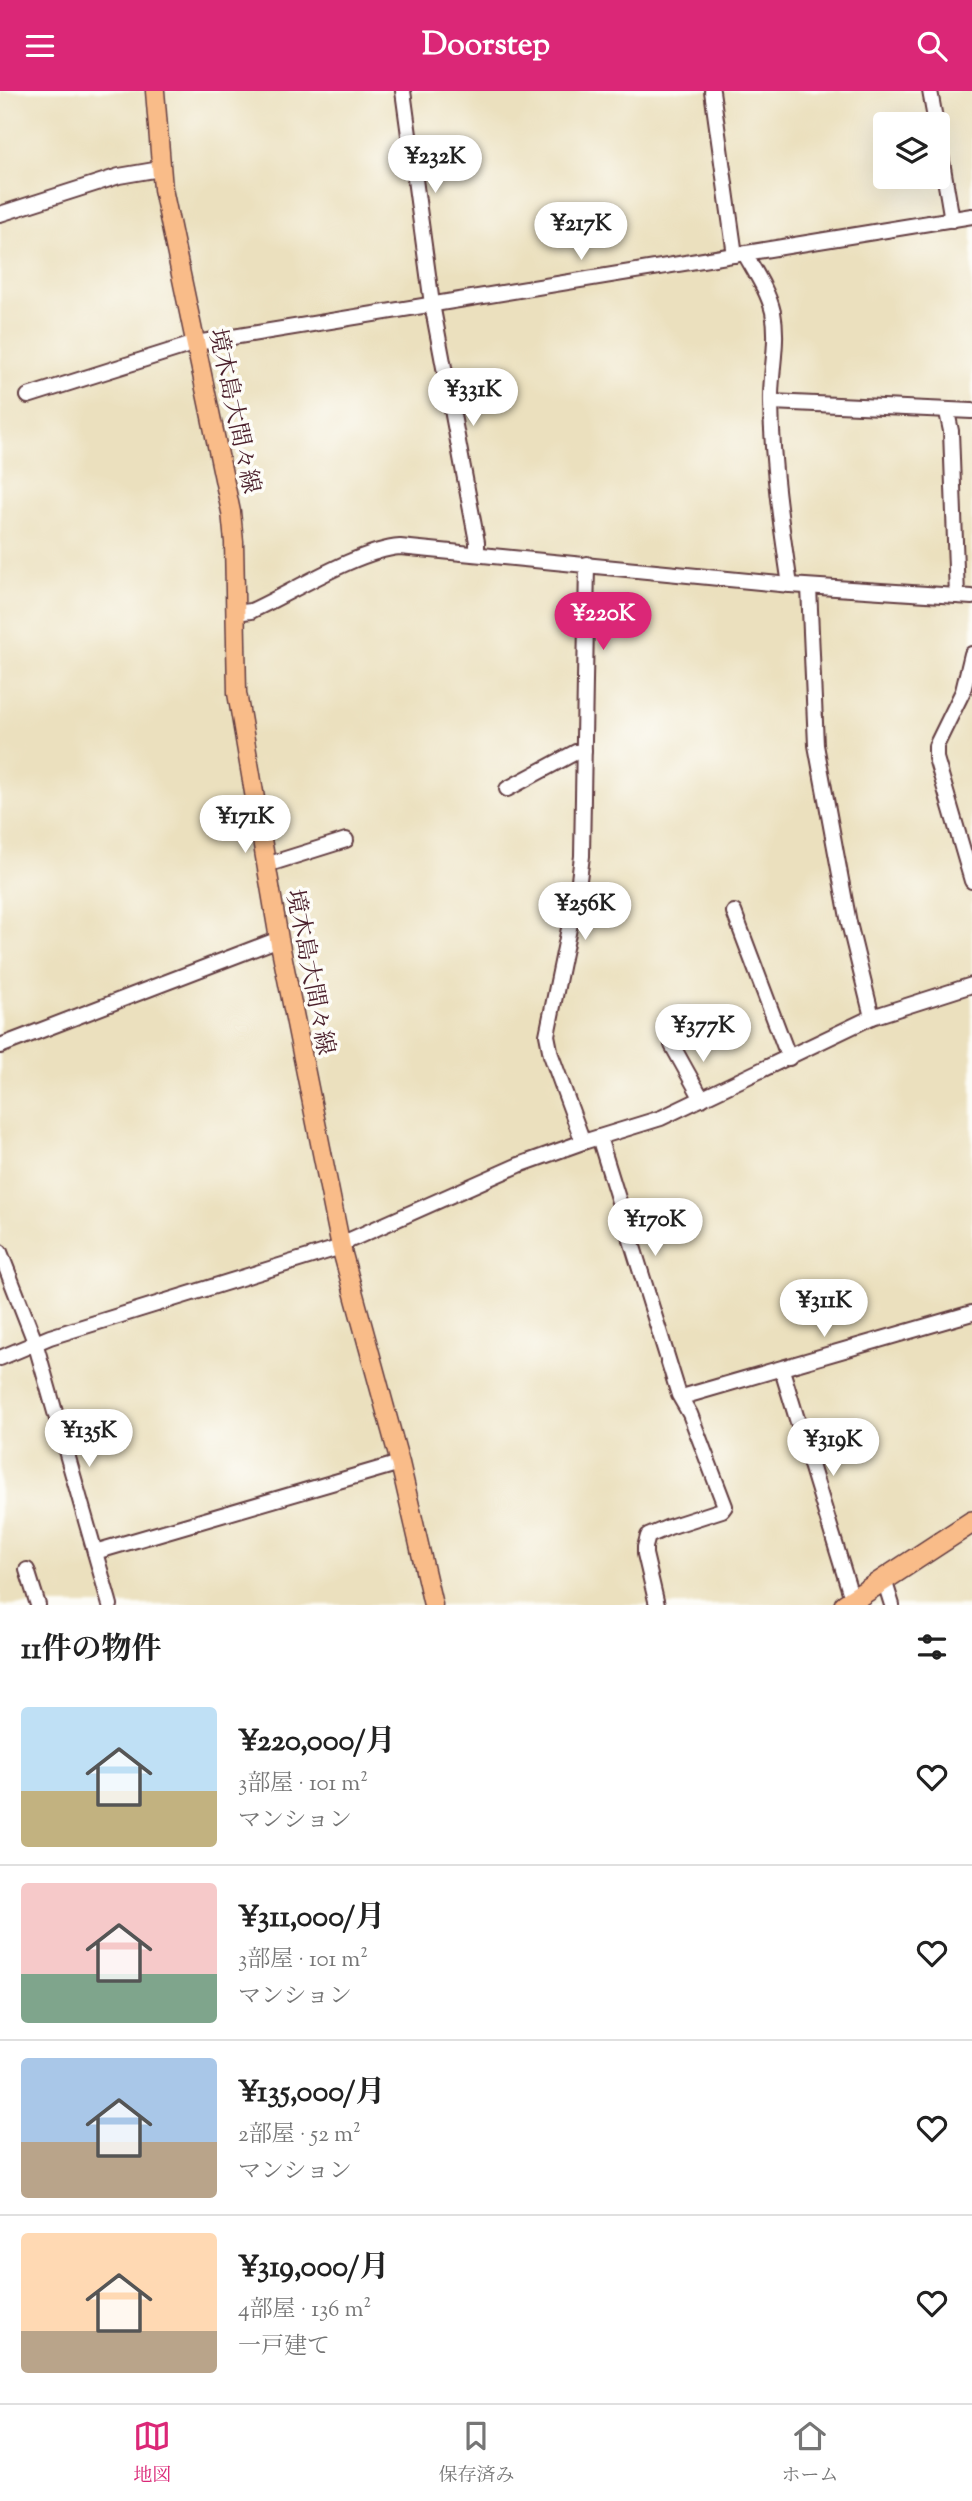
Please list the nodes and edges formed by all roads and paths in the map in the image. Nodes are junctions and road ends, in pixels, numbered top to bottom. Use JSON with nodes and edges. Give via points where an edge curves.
{"nodes":[{"id":1,"x":155,"y":91,"type":"edge"},
{"id":2,"x":403,"y":91,"type":"edge"},
{"id":3,"x":712,"y":91,"type":"edge"},
{"id":4,"x":930,"y":91,"type":"edge"},
{"id":5,"x":934,"y":112,"type":"edge"},
{"id":6,"x":160,"y":169,"type":"junction"},
{"id":7,"x":947,"y":189,"type":"edge"},
{"id":8,"x":0,"y":214,"type":"edge"},
{"id":9,"x":972,"y":216,"type":"edge"},
{"id":10,"x":952,"y":220,"type":"junction"},
{"id":11,"x":740,"y":254,"type":"junction"},
{"id":12,"x":432,"y":304,"type":"junction"},
{"id":13,"x":196,"y":343,"type":"junction"},
{"id":14,"x":28,"y":396,"type":"dead end"},
{"id":15,"x":771,"y":402,"type":"junction"},
{"id":16,"x":972,"y":411,"type":"edge"},
{"id":17,"x":947,"y":412,"type":"junction"},
{"id":18,"x":477,"y":553,"type":"junction"},
{"id":19,"x":587,"y":564,"type":"junction"},
{"id":20,"x":790,"y":585,"type":"junction"},
{"id":21,"x":809,"y":587,"type":"junction"},
{"id":22,"x":965,"y":596,"type":"edge"},
{"id":23,"x":235,"y":613,"type":"junction"},
{"id":24,"x":972,"y":654,"type":"edge"},
{"id":25,"x":584,"y":751,"type":"junction"},
{"id":26,"x":507,"y":789,"type":"dead end"},
{"id":27,"x":346,"y":840,"type":"dead end"},
{"id":28,"x":266,"y":865,"type":"junction"},
{"id":29,"x":972,"y":881,"type":"edge"},
{"id":30,"x":734,"y":912,"type":"dead end"},
{"id":31,"x":279,"y":939,"type":"junction"},
{"id":32,"x":972,"y":985,"type":"edge"},
{"id":33,"x":872,"y":1017,"type":"junction"},
{"id":34,"x":672,"y":1045,"type":"dead end"},
{"id":35,"x":0,"y":1046,"type":"edge"},
{"id":36,"x":789,"y":1058,"type":"junction"},
{"id":37,"x":702,"y":1099,"type":"junction"},
{"id":38,"x":599,"y":1137,"type":"junction"},
{"id":39,"x":583,"y":1142,"type":"junction"},
{"id":40,"x":341,"y":1247,"type":"junction"},
{"id":41,"x":0,"y":1252,"type":"edge"},
{"id":42,"x":972,"y":1313,"type":"edge"},
{"id":43,"x":35,"y":1342,"type":"junction"},
{"id":44,"x":0,"y":1358,"type":"edge"},
{"id":45,"x":782,"y":1370,"type":"junction"},
{"id":46,"x":682,"y":1397,"type":"junction"},
{"id":47,"x":400,"y":1463,"type":"junction"},
{"id":48,"x":972,"y":1523,"type":"edge"},
{"id":49,"x":94,"y":1552,"type":"junction"},
{"id":50,"x":27,"y":1570,"type":"dead end"},
{"id":51,"x":882,"y":1581,"type":"junction"},
{"id":52,"x":850,"y":1602,"type":"edge"},
{"id":53,"x":38,"y":1605,"type":"edge"},
{"id":54,"x":110,"y":1605,"type":"edge"},
{"id":55,"x":433,"y":1605,"type":"edge"},
{"id":56,"x":657,"y":1605,"type":"edge"},
{"id":57,"x":892,"y":1605,"type":"edge"}],
"edges":[{"from":1,"to":6,"type":"main road","name":"境木島大間々線"},
{"from":2,"to":12,"type":"street"},
{"from":3,"to":11,"type":"street"},
{"from":4,"to":5,"type":"street"},
{"from":6,"to":8,"type":"street","via":[[119,176]]},
{"from":6,"to":13,"type":"main road","name":"境木島大間々線"},
{"from":7,"to":10,"type":"street"},
{"from":9,"to":10,"type":"street"},
{"from":10,"to":11,"type":"street"},
{"from":11,"to":12,"type":"street"},
{"from":11,"to":15,"type":"street","via":[[767,295],[773,313]]},
{"from":12,"to":13,"type":"street"},
{"from":12,"to":18,"type":"street"},
{"from":13,"to":14,"type":"street"},
{"from":13,"to":23,"type":"main road","name":"境木島大間々線","via":[[231,512]]},
{"from":15,"to":17,"type":"street"},
{"from":15,"to":20,"type":"street"},
{"from":16,"to":17,"type":"street"},
{"from":17,"to":22,"type":"street"},
{"from":18,"to":19,"type":"street"},
{"from":18,"to":23,"type":"street","via":[[388,548],[251,611]]},
{"from":19,"to":20,"type":"street"},
{"from":19,"to":25,"type":"street"},
{"from":20,"to":21,"type":"street"},
{"from":21,"to":22,"type":"street"},
{"from":21,"to":33,"type":"street","via":[[816,745],[849,923]]},
{"from":23,"to":28,"type":"main road","name":"境木島大間々線","via":[[237,694]]},
{"from":24,"to":29,"type":"street","via":[[963,691],[936,746],[936,758]]},
{"from":25,"to":26,"type":"street"},
{"from":25,"to":39,"type":"street","via":[[579,880],[547,1035]]},
{"from":27,"to":28,"type":"street"},
{"from":28,"to":31,"type":"main road","name":"境木島大間々線"},
{"from":30,"to":36,"type":"street"},
{"from":31,"to":35,"type":"street"},
{"from":31,"to":40,"type":"main road","name":"境木島大間々線"},
{"from":32,"to":33,"type":"street"},
{"from":33,"to":36,"type":"street"},
{"from":34,"to":37,"type":"street"},
{"from":36,"to":37,"type":"street"},
{"from":37,"to":38,"type":"street","via":[[647,1124]]},
{"from":38,"to":39,"type":"street"},
{"from":38,"to":46,"type":"street"},
{"from":39,"to":40,"type":"street","via":[[519,1165]]},
{"from":40,"to":43,"type":"street"},
{"from":40,"to":47,"type":"main road","name":"境木島大間々線"},
{"from":41,"to":43,"type":"street"},
{"from":42,"to":45,"type":"street"},
{"from":43,"to":44,"type":"street"},
{"from":43,"to":49,"type":"street"},
{"from":45,"to":46,"type":"street"},
{"from":45,"to":52,"type":"street"},
{"from":46,"to":56,"type":"street","via":[[725,1506],[648,1536],[645,1554]]},
{"from":47,"to":49,"type":"street"},
{"from":47,"to":55,"type":"main road","name":"境木島大間々線"},
{"from":48,"to":51,"type":"highway"},
{"from":49,"to":54,"type":"street"},
{"from":50,"to":53,"type":"street"},
{"from":51,"to":52,"type":"highway"},
{"from":51,"to":57,"type":"street"}]}
